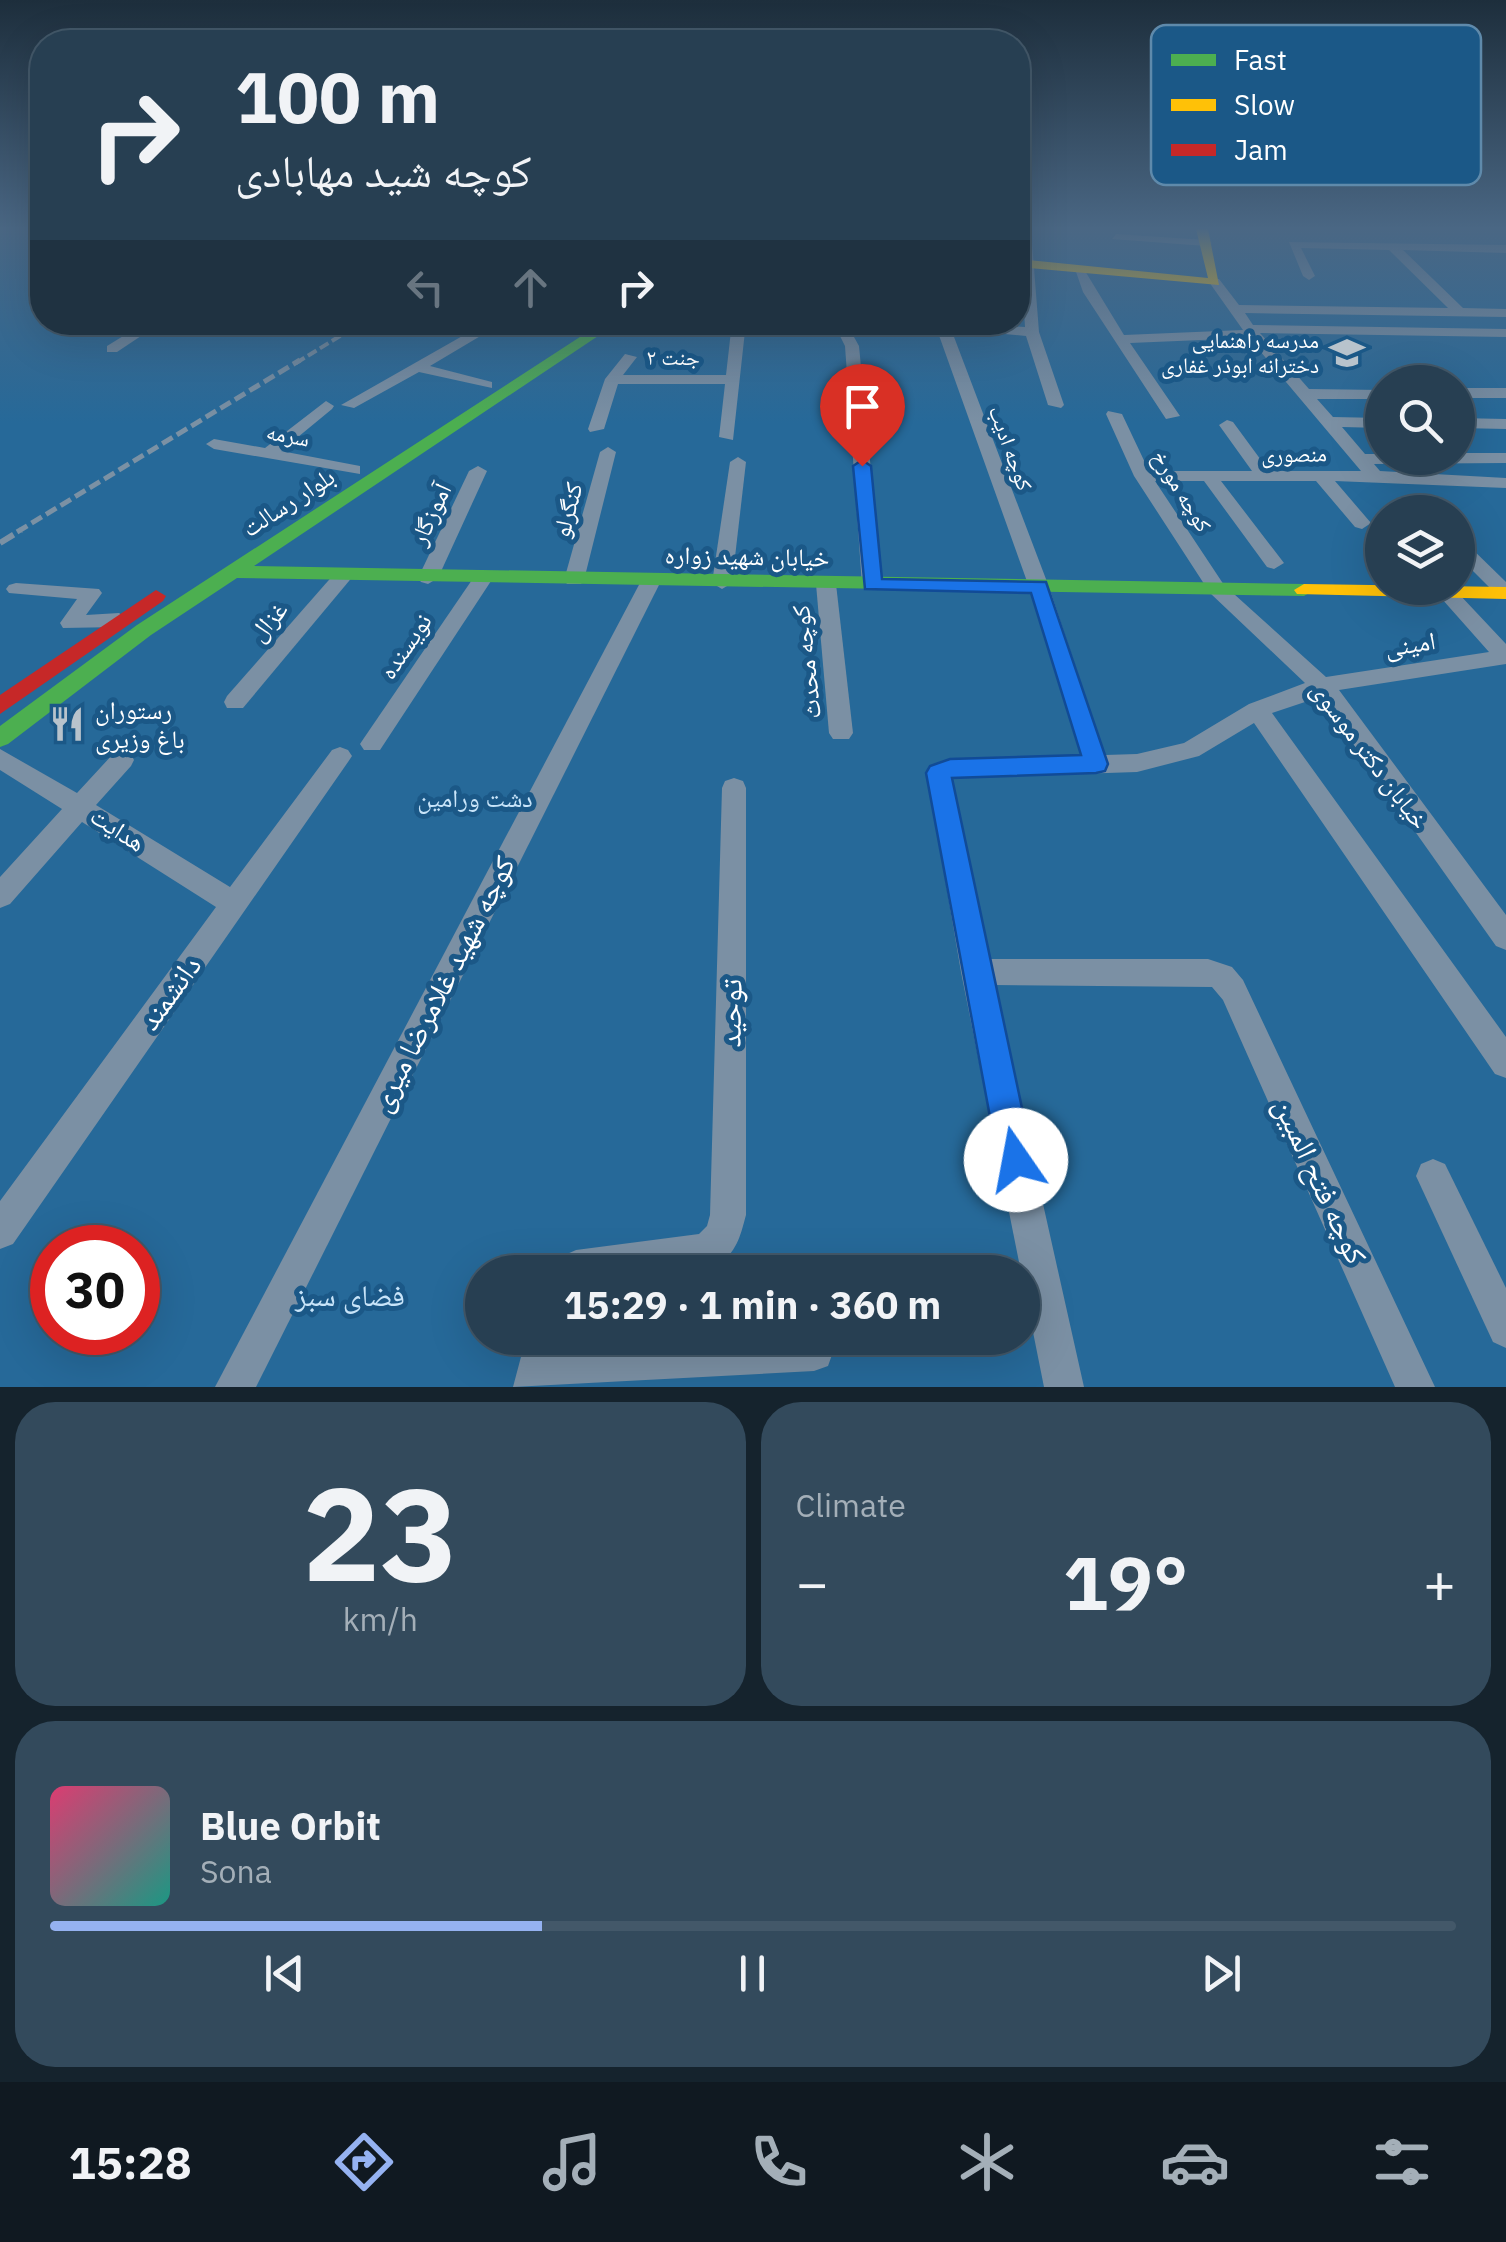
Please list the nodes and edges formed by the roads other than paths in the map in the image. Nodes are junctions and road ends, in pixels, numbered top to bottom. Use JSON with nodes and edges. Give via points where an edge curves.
{"nodes":[{"id":1,"x":1093,"y":294,"type":"edge"},
{"id":2,"x":1224,"y":294,"type":"edge"},
{"id":3,"x":1329,"y":294,"type":"edge"},
{"id":4,"x":1441,"y":294,"type":"edge"},
{"id":5,"x":1234,"y":308,"type":"junction"},
{"id":6,"x":1344,"y":310,"type":"junction"},
{"id":7,"x":1460,"y":312,"type":"junction"},
{"id":8,"x":1506,"y":314,"type":"edge"},
{"id":9,"x":1030,"y":318,"type":"edge"},
{"id":10,"x":1251,"y":331,"type":"junction"},
{"id":11,"x":1032,"y":332,"type":"joint"},
{"id":12,"x":1506,"y":333,"type":"edge"},
{"id":13,"x":135,"y":335,"type":"edge"},
{"id":14,"x":475,"y":335,"type":"edge"},
{"id":15,"x":567,"y":335,"type":"edge"},
{"id":16,"x":592,"y":335,"type":"edge"},
{"id":17,"x":737,"y":335,"type":"edge"},
{"id":18,"x":846,"y":335,"type":"edge"},
{"id":19,"x":946,"y":335,"type":"edge"},
{"id":20,"x":1121,"y":340,"type":"junction"},
{"id":21,"x":112,"y":349,"type":"dead end"},
{"id":22,"x":630,"y":357,"type":"dead end"},
{"id":23,"x":418,"y":367,"type":"junction"},
{"id":24,"x":612,"y":378,"type":"junction"},
{"id":25,"x":733,"y":380,"type":"junction"},
{"id":26,"x":487,"y":386,"type":"junction"},
{"id":27,"x":1506,"y":393,"type":"edge"},
{"id":28,"x":1306,"y":394,"type":"junction"},
{"id":29,"x":1365,"y":394,"type":"edge"},
{"id":30,"x":1475,"y":394,"type":"edge"},
{"id":31,"x":349,"y":405,"type":"dead end"},
{"id":32,"x":1056,"y":405,"type":"dead end"},
{"id":33,"x":326,"y":406,"type":"dead end"},
{"id":34,"x":1114,"y":414,"type":"dead end"},
{"id":35,"x":1172,"y":416,"type":"dead end"},
{"id":36,"x":1330,"y":422,"type":"junction"},
{"id":37,"x":1365,"y":423,"type":"edge"},
{"id":38,"x":1228,"y":424,"type":"dead end"},
{"id":39,"x":1475,"y":424,"type":"edge"},
{"id":40,"x":1506,"y":424,"type":"edge"},
{"id":41,"x":596,"y":430,"type":"dead end"},
{"id":42,"x":727,"y":437,"type":"dead end"},
{"id":43,"x":415,"y":442,"type":"junction"},
{"id":44,"x":214,"y":444,"type":"dead end"},
{"id":45,"x":608,"y":452,"type":"dead end"},
{"id":46,"x":268,"y":454,"type":"junction"},
{"id":47,"x":1361,"y":458,"type":"junction"},
{"id":48,"x":1506,"y":458,"type":"edge"},
{"id":49,"x":738,"y":462,"type":"dead end"},
{"id":50,"x":354,"y":470,"type":"junction"},
{"id":51,"x":478,"y":471,"type":"dead end"},
{"id":52,"x":1143,"y":476,"type":"junction"},
{"id":53,"x":1321,"y":476,"type":"junction"},
{"id":54,"x":1375,"y":476,"type":"junction"},
{"id":55,"x":1264,"y":477,"type":"junction"},
{"id":56,"x":1210,"y":478,"type":"junction"},
{"id":57,"x":1497,"y":483,"type":"edge"},
{"id":58,"x":1506,"y":498,"type":"edge"},
{"id":59,"x":314,"y":518,"type":"junction"},
{"id":60,"x":1362,"y":523,"type":"dead end"},
{"id":61,"x":1274,"y":563,"type":"dead end"},
{"id":62,"x":1475,"y":563,"type":"edge"},
{"id":63,"x":230,"y":572,"type":"junction"},
{"id":64,"x":345,"y":577,"type":"junction"},
{"id":65,"x":428,"y":578,"type":"junction"},
{"id":66,"x":483,"y":578,"type":"junction"},
{"id":67,"x":574,"y":580,"type":"junction"},
{"id":68,"x":651,"y":582,"type":"junction"},
{"id":69,"x":722,"y":582,"type":"junction"},
{"id":70,"x":826,"y":584,"type":"junction"},
{"id":71,"x":872,"y":585,"type":"junction"},
{"id":72,"x":1039,"y":587,"type":"junction"},
{"id":73,"x":16,"y":588,"type":"dead end"},
{"id":74,"x":1217,"y":589,"type":"junction"},
{"id":75,"x":1506,"y":593,"type":"edge"},
{"id":76,"x":1458,"y":605,"type":"edge"},
{"id":77,"x":119,"y":620,"type":"junction"},
{"id":78,"x":1506,"y":657,"type":"edge"},
{"id":79,"x":1322,"y":685,"type":"junction"},
{"id":80,"x":235,"y":702,"type":"dead end"},
{"id":81,"x":0,"y":706,"type":"edge"},
{"id":82,"x":1256,"y":710,"type":"junction"},
{"id":83,"x":841,"y":733,"type":"dead end"},
{"id":84,"x":0,"y":738,"type":"edge"},
{"id":85,"x":372,"y":744,"type":"dead end"},
{"id":86,"x":340,"y":756,"type":"dead end"},
{"id":87,"x":0,"y":758,"type":"edge"},
{"id":88,"x":122,"y":760,"type":"dead end"},
{"id":89,"x":1096,"y":764,"type":"junction"},
{"id":90,"x":734,"y":788,"type":"dead end"},
{"id":91,"x":81,"y":806,"type":"junction"},
{"id":92,"x":0,"y":896,"type":"edge"},
{"id":93,"x":234,"y":904,"type":"junction"},
{"id":94,"x":1506,"y":937,"type":"edge"},
{"id":95,"x":976,"y":972,"type":"junction"},
{"id":96,"x":1506,"y":1063,"type":"edge"},
{"id":97,"x":1433,"y":1176,"type":"dead end"},
{"id":98,"x":0,"y":1230,"type":"edge"},
{"id":99,"x":677,"y":1255,"type":"edge"},
{"id":100,"x":1506,"y":1329,"type":"edge"},
{"id":101,"x":739,"y":1355,"type":"edge"},
{"id":102,"x":539,"y":1363,"type":"edge"},
{"id":103,"x":235,"y":1387,"type":"edge"},
{"id":104,"x":1064,"y":1387,"type":"edge"},
{"id":105,"x":1414,"y":1387,"type":"edge"}],
"edges":[{"from":1,"to":20,"type":"street"},
{"from":2,"to":5,"type":"street"},
{"from":3,"to":6,"type":"street"},
{"from":4,"to":7,"type":"street"},
{"from":5,"to":6,"type":"street"},
{"from":5,"to":10,"type":"street"},
{"from":6,"to":7,"type":"street"},
{"from":7,"to":8,"type":"street"},
{"from":9,"to":11,"type":"street"},
{"from":10,"to":12,"type":"street"},
{"from":10,"to":20,"type":"street"},
{"from":10,"to":28,"type":"street"},
{"from":11,"to":32,"type":"street"},
{"from":13,"to":21,"type":"street"},
{"from":14,"to":23,"type":"street"},
{"from":15,"to":26,"type":"street","name":"بلوار رسالت"},
{"from":16,"to":43,"type":"street","name":"بلوار رسالت"},
{"from":17,"to":25,"type":"street"},
{"from":18,"to":71,"type":"street"},
{"from":19,"to":72,"type":"street","name":"کوچه ادیب"},
{"from":20,"to":35,"type":"street"},
{"from":22,"to":24,"type":"street"},
{"from":23,"to":26,"type":"street"},
{"from":23,"to":31,"type":"street"},
{"from":24,"to":25,"type":"street","name":"جنت ۲"},
{"from":24,"to":41,"type":"street"},
{"from":25,"to":42,"type":"street"},
{"from":26,"to":43,"type":"street","name":"بلوار رسالت"},
{"from":27,"to":30,"type":"street"},
{"from":28,"to":29,"type":"street"},
{"from":28,"to":36,"type":"street"},
{"from":33,"to":46,"type":"street"},
{"from":34,"to":52,"type":"street","name":"کوچه مورخ"},
{"from":36,"to":37,"type":"street"},
{"from":36,"to":47,"type":"street"},
{"from":38,"to":55,"type":"street"},
{"from":39,"to":40,"type":"street"},
{"from":43,"to":50,"type":"street","name":"بلوار رسالت"},
{"from":43,"to":59,"type":"street","name":"بلوار رسالت"},
{"from":44,"to":46,"type":"street","name":"سرمه"},
{"from":45,"to":67,"type":"street","name":"کنگرلو"},
{"from":46,"to":50,"type":"street","name":"سرمه"},
{"from":47,"to":48,"type":"street"},
{"from":47,"to":54,"type":"street"},
{"from":49,"to":69,"type":"street"},
{"from":50,"to":77,"type":"street","name":"بلوار رسالت"},
{"from":51,"to":65,"type":"street","name":"آموزگار"},
{"from":52,"to":56,"type":"street","name":"منصوری"},
{"from":52,"to":74,"type":"street","name":"کوچه مورخ"},
{"from":53,"to":54,"type":"street","name":"منصوری"},
{"from":53,"to":55,"type":"street","name":"منصوری"},
{"from":53,"to":60,"type":"street"},
{"from":54,"to":57,"type":"street","name":"منصوری"},
{"from":55,"to":56,"type":"street","name":"منصوری"},
{"from":56,"to":61,"type":"street"},
{"from":57,"to":58,"type":"street"},
{"from":59,"to":63,"type":"street","name":"بلوار رسالت"},
{"from":59,"to":64,"type":"street","via":[[312,550]]},
{"from":62,"to":75,"type":"street"},
{"from":63,"to":64,"type":"street","name":"خیابان شهید زواره"},
{"from":63,"to":84,"type":"street","name":"بلوار رسالت"},
{"from":64,"to":65,"type":"street","name":"خیابان شهید زواره"},
{"from":64,"to":80,"type":"street","name":"غزال"},
{"from":65,"to":66,"type":"street","name":"خیابان شهید زواره"},
{"from":66,"to":67,"type":"street","name":"خیابان شهید زواره"},
{"from":66,"to":85,"type":"street","name":"نویسنده"},
{"from":67,"to":68,"type":"street","name":"خیابان شهید زواره"},
{"from":68,"to":69,"type":"street","name":"خیابان شهید زواره"},
{"from":68,"to":103,"type":"street","name":"کوچه شهید غلامرضا میری"},
{"from":69,"to":70,"type":"street","name":"خیابان شهید زواره"},
{"from":70,"to":71,"type":"street","name":"خیابان شهید زواره"},
{"from":70,"to":83,"type":"street","name":"کوچه محدث"},
{"from":71,"to":72,"type":"street","name":"خیابان شهید زواره"},
{"from":72,"to":74,"type":"street","name":"خیابان شهید زواره"},
{"from":72,"to":89,"type":"street","name":"کوچه ادیب"},
{"from":73,"to":77,"type":"street","via":[[92,594],[70,623]]},
{"from":74,"to":75,"type":"street","name":"خیابان شهید زواره"},
{"from":74,"to":79,"type":"street","name":"خیابان دکتر موسوی"},
{"from":76,"to":78,"type":"street"},
{"from":77,"to":81,"type":"street","name":"بلوار رسالت"},
{"from":78,"to":79,"type":"street","name":"امینی"},
{"from":79,"to":82,"type":"street","name":"امینی"},
{"from":79,"to":94,"type":"street","name":"خیابان دکتر موسوی"},
{"from":82,"to":89,"type":"street","name":"امینی","via":[[1190,750],[1137,764]]},
{"from":82,"to":96,"type":"street"},
{"from":86,"to":93,"type":"street","name":"دانشمند"},
{"from":87,"to":91,"type":"street","name":"هدایت"},
{"from":88,"to":91,"type":"street"},
{"from":89,"to":95,"type":"street","name":"امینی","via":[[939,773]]},
{"from":90,"to":99,"type":"street","name":"توحید","via":[[728,1215],[722,1237],[708,1251]]},
{"from":91,"to":92,"type":"street"},
{"from":91,"to":93,"type":"street","name":"هدایت"},
{"from":93,"to":98,"type":"street","name":"دانشمند"},
{"from":95,"to":104,"type":"street"},
{"from":95,"to":105,"type":"street","name":"کوچه فتح المبین","via":[[1222,977]]},
{"from":97,"to":100,"type":"street"},
{"from":101,"to":102,"type":"street"}]}
